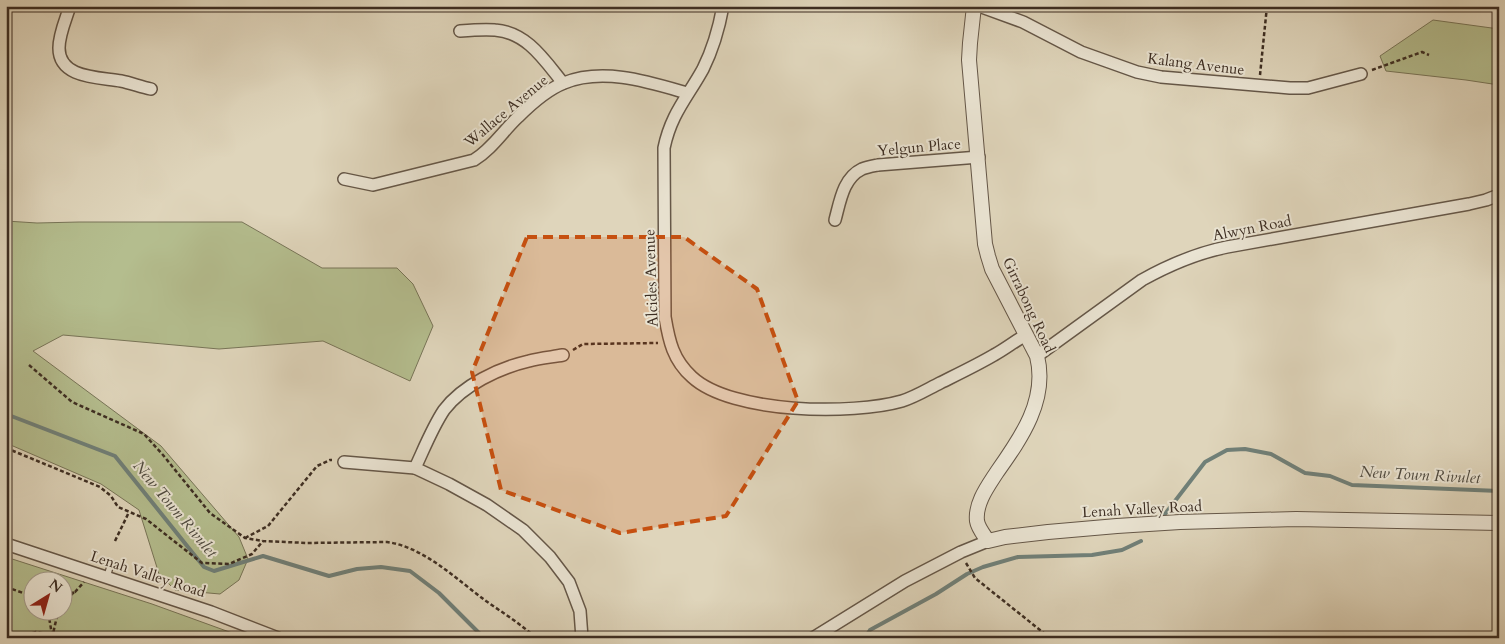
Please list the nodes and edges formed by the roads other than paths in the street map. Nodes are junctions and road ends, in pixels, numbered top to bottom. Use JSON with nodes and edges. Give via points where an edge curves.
{"nodes":[{"id":1,"x":70,"y":6,"type":"edge"},
{"id":2,"x":723,"y":6,"type":"edge"},
{"id":3,"x":974,"y":6,"type":"edge"},
{"id":4,"x":979,"y":6,"type":"edge"},
{"id":5,"x":460,"y":31,"type":"dead end"},
{"id":6,"x":1361,"y":74,"type":"road end"},
{"id":7,"x":563,"y":83,"type":"junction"},
{"id":8,"x":151,"y":89,"type":"dead end"},
{"id":9,"x":687,"y":93,"type":"junction"},
{"id":10,"x":979,"y":157,"type":"junction"},
{"id":11,"x":344,"y":179,"type":"dead end"},
{"id":12,"x":1499,"y":195,"type":"edge"},
{"id":13,"x":835,"y":220,"type":"dead end"},
{"id":14,"x":1026,"y":334,"type":"junction"},
{"id":15,"x":563,"y":355,"type":"road end"},
{"id":16,"x":1037,"y":356,"type":"junction"},
{"id":17,"x":344,"y":462,"type":"road end"},
{"id":18,"x":415,"y":468,"type":"junction"},
{"id":19,"x":1499,"y":523,"type":"edge"},
{"id":20,"x":988,"y":541,"type":"junction"},
{"id":21,"x":6,"y":544,"type":"edge"},
{"id":22,"x":111,"y":563,"type":"dead end"},
{"id":23,"x":107,"y":578,"type":"junction"},
{"id":24,"x":278,"y":638,"type":"edge"},
{"id":25,"x":582,"y":638,"type":"edge"},
{"id":26,"x":813,"y":638,"type":"edge"}],
"edges":[{"from":1,"to":8,"type":"street","via":[[59,49],[64,62],[89,77],[123,81]]},
{"from":2,"to":9,"type":"street","name":"Alcides Avenue","via":[[712,50]]},
{"from":3,"to":10,"type":"street","name":"Girrabong Road","via":[[970,60]]},
{"from":4,"to":6,"type":"street","name":"Kalang Avenue","via":[[1023,22],[1081,52],[1161,77],[1308,88]]},
{"from":5,"to":7,"type":"street","via":[[495,30],[516,35],[536,51]]},
{"from":7,"to":9,"type":"street","name":"Wallace Avenue","via":[[596,76],[614,77]]},
{"from":7,"to":11,"type":"street","name":"Wallace Avenue","via":[[531,105],[474,160],[373,185]]},
{"from":9,"to":14,"type":"street","name":"Alcides Avenue","via":[[674,115],[664,148],[665,317],[669,343],[678,360],[692,377],[706,387],[753,403],[783,407],[842,409],[883,405],[904,400],[995,355]]},
{"from":10,"to":13,"type":"street","name":"Yelgun Place","via":[[863,168],[848,182]]},
{"from":10,"to":14,"type":"street","name":"Girrabong Road","via":[[988,256]]},
{"from":12,"to":16,"type":"street","name":"Alwyn Road","via":[[1469,204],[1196,255],[1142,280]]},
{"from":14,"to":16,"type":"street","name":"Girrabong Road"},
{"from":15,"to":18,"type":"street","via":[[514,366],[487,377],[454,398]]},
{"from":16,"to":20,"type":"street","name":"Girrabong Road","via":[[1040,378],[1031,416],[980,503],[977,522]]},
{"from":17,"to":18,"type":"street"},
{"from":18,"to":25,"type":"street","via":[[487,506],[523,530],[550,557],[569,582],[580,611]]},
{"from":19,"to":20,"type":"street","name":"Lenah Valley Road","via":[[1296,519],[1189,522],[1057,531]]},
{"from":20,"to":26,"type":"street","name":"Lenah Valley Road","via":[[905,581]]},
{"from":21,"to":23,"type":"street","name":"Lenah Valley Road"},
{"from":22,"to":23,"type":"lane"},
{"from":23,"to":24,"type":"street","name":"Lenah Valley Road"}]}
